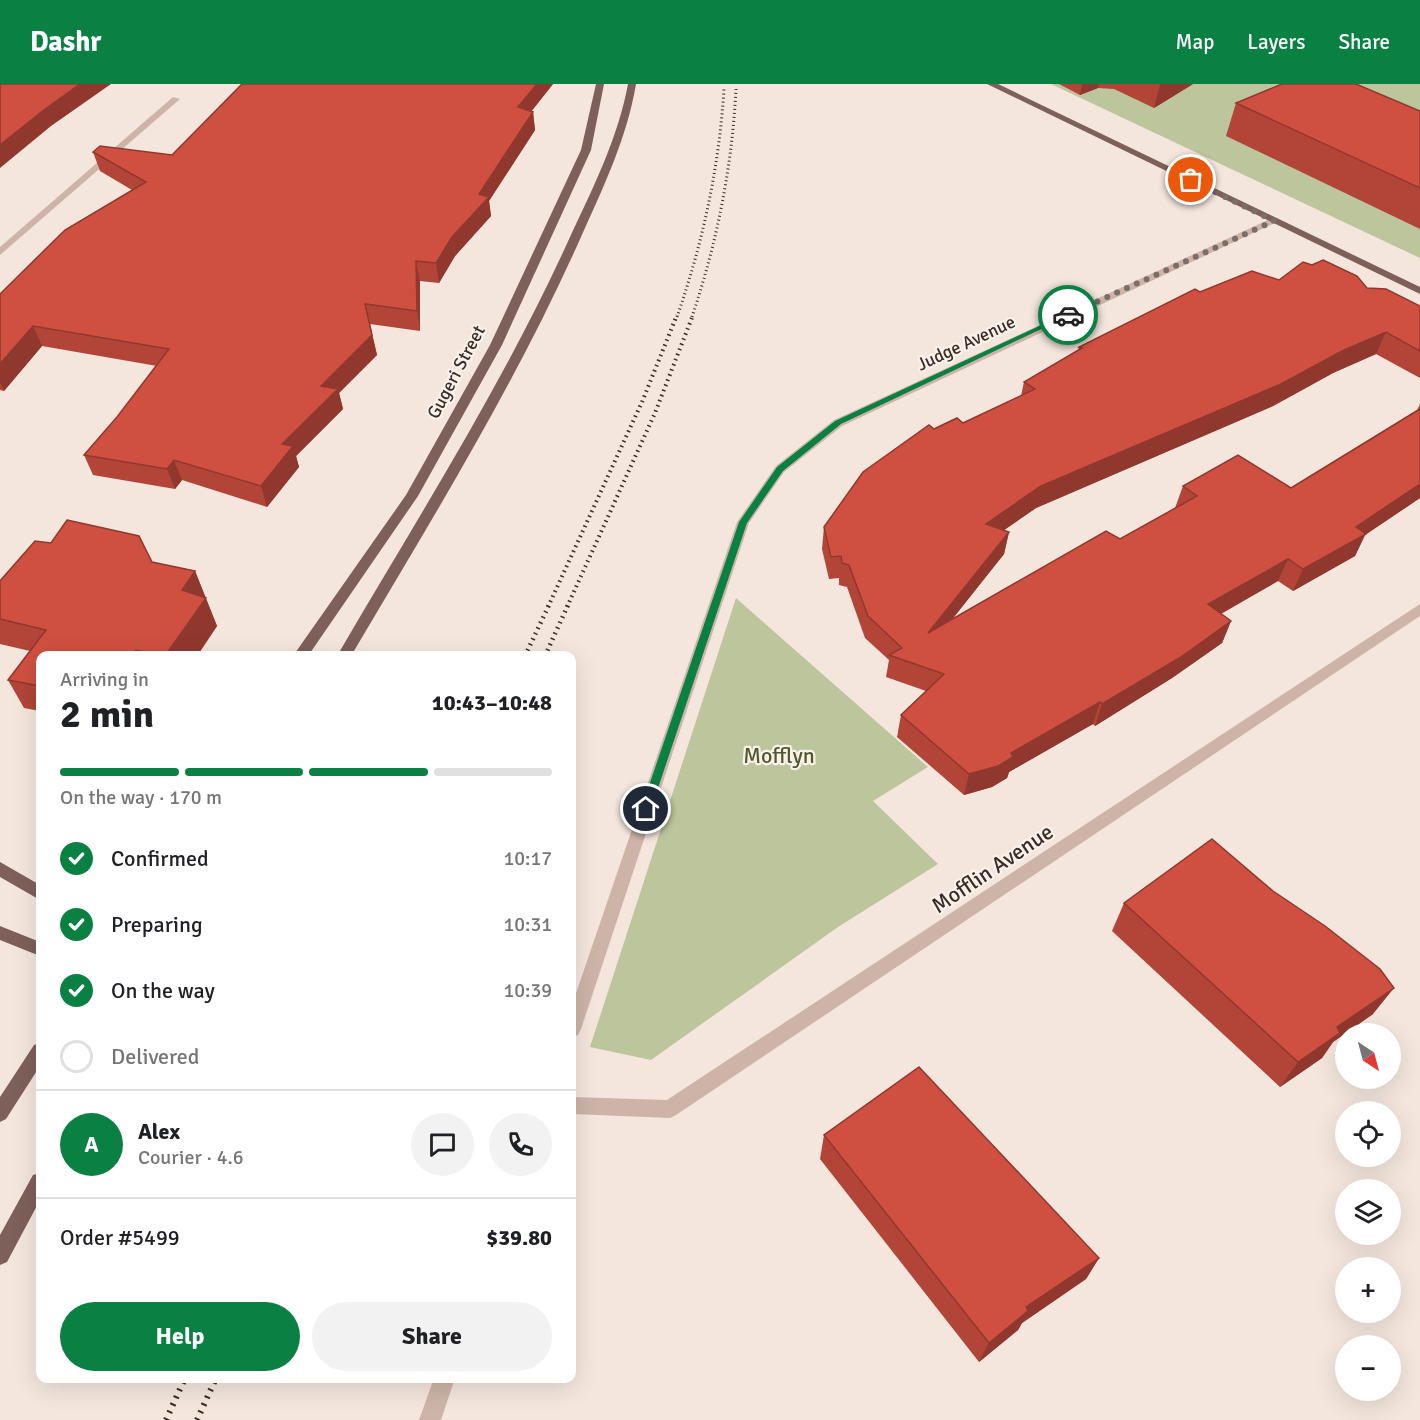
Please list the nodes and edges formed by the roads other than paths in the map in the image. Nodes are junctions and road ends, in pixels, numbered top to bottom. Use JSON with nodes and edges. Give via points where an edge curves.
{"nodes":[{"id":1,"x":600,"y":84,"type":"edge"},
{"id":2,"x":632,"y":84,"type":"edge"},
{"id":3,"x":991,"y":84,"type":"edge"},
{"id":4,"x":176,"y":99,"type":"dead end"},
{"id":5,"x":1274,"y":221,"type":"junction"},
{"id":6,"x":0,"y":252,"type":"edge"},
{"id":7,"x":1420,"y":291,"type":"edge"},
{"id":8,"x":1420,"y":609,"type":"edge"},
{"id":9,"x":304,"y":651,"type":"edge"},
{"id":10,"x":347,"y":651,"type":"edge"},
{"id":11,"x":0,"y":869,"type":"edge"},
{"id":12,"x":36,"y":891,"type":"edge"},
{"id":13,"x":0,"y":933,"type":"edge"},
{"id":14,"x":36,"y":947,"type":"edge"},
{"id":15,"x":576,"y":1017,"type":"edge"},
{"id":16,"x":36,"y":1057,"type":"edge"},
{"id":17,"x":576,"y":1106,"type":"edge"},
{"id":18,"x":0,"y":1113,"type":"edge"},
{"id":19,"x":36,"y":1189,"type":"edge"},
{"id":20,"x":0,"y":1255,"type":"edge"},
{"id":21,"x":444,"y":1383,"type":"edge"},
{"id":22,"x":430,"y":1420,"type":"edge"}],
"edges":[{"from":1,"to":9,"type":"main road","name":"Gugeri Street","via":[[586,150],[496,345],[412,496]]},
{"from":2,"to":10,"type":"main road","via":[[615,145],[562,270],[457,467]]},
{"from":3,"to":5,"type":"main road"},
{"from":4,"to":6,"type":"street"},
{"from":5,"to":7,"type":"main road"},
{"from":5,"to":15,"type":"street","name":"Judge Avenue","via":[[838,423],[780,469],[743,522]]},
{"from":8,"to":17,"type":"street","name":"Mofflin Avenue","via":[[670,1109]]},
{"from":11,"to":12,"type":"main road"},
{"from":13,"to":14,"type":"main road"},
{"from":16,"to":18,"type":"main road"},
{"from":19,"to":20,"type":"main road"},
{"from":21,"to":22,"type":"street"}]}
